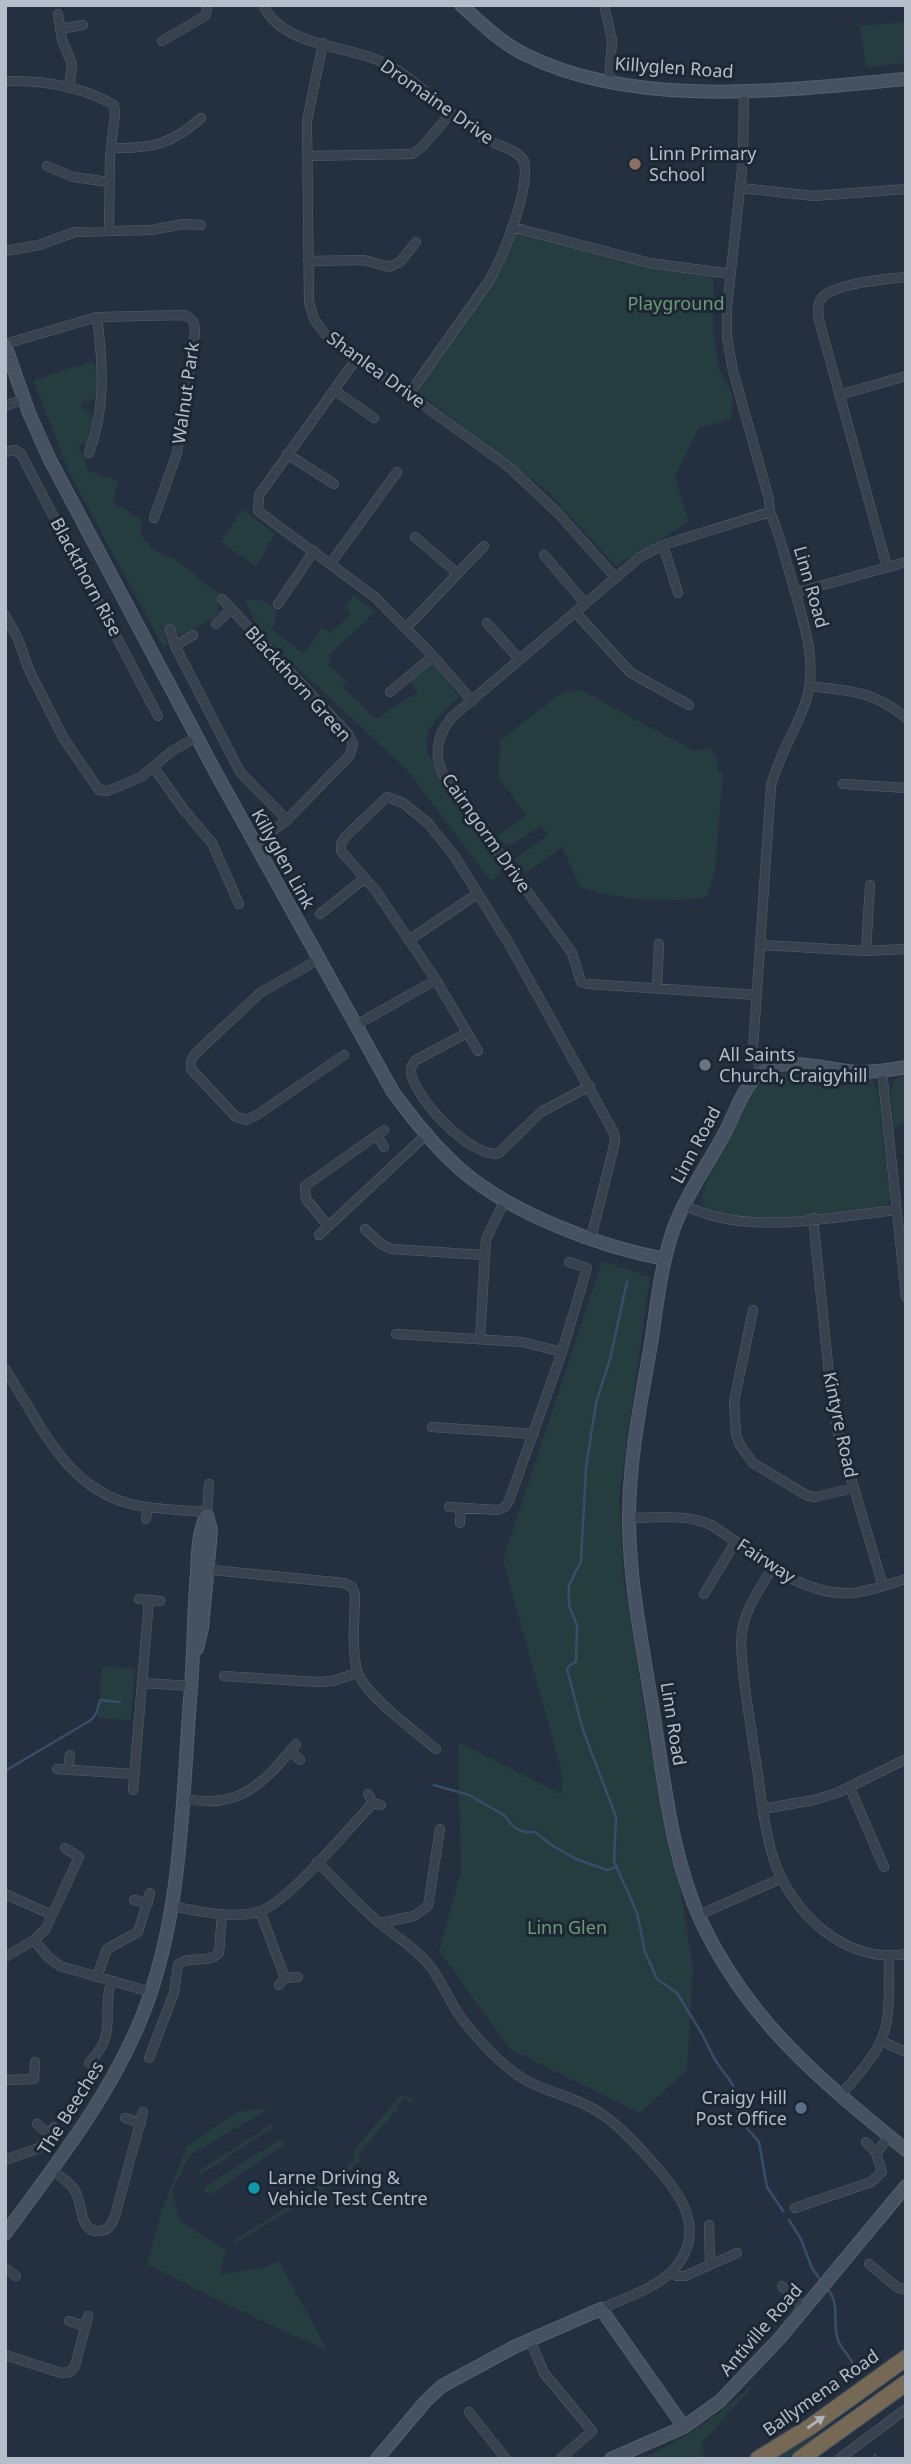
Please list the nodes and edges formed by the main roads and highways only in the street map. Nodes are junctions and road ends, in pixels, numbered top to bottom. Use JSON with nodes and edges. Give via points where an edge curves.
{"nodes":[{"id":1,"x":906,"y":2358,"type":"edge"},
{"id":2,"x":906,"y":2383,"type":"edge"},
{"id":3,"x":895,"y":2407,"type":"edge"},
{"id":4,"x":821,"y":2442,"type":"junction"},
{"id":5,"x":758,"y":2459,"type":"edge"},
{"id":6,"x":793,"y":2459,"type":"edge"},
{"id":7,"x":800,"y":2459,"type":"edge"}],
"edges":[{"from":5,"to":1,"type":"highway","name":"Ballymena Road","one_way":true},
{"from":2,"to":3,"type":"highway"},
{"from":3,"to":4,"type":"highway"},
{"from":4,"to":6,"type":"highway"},
{"from":4,"to":7,"type":"highway"}]}
